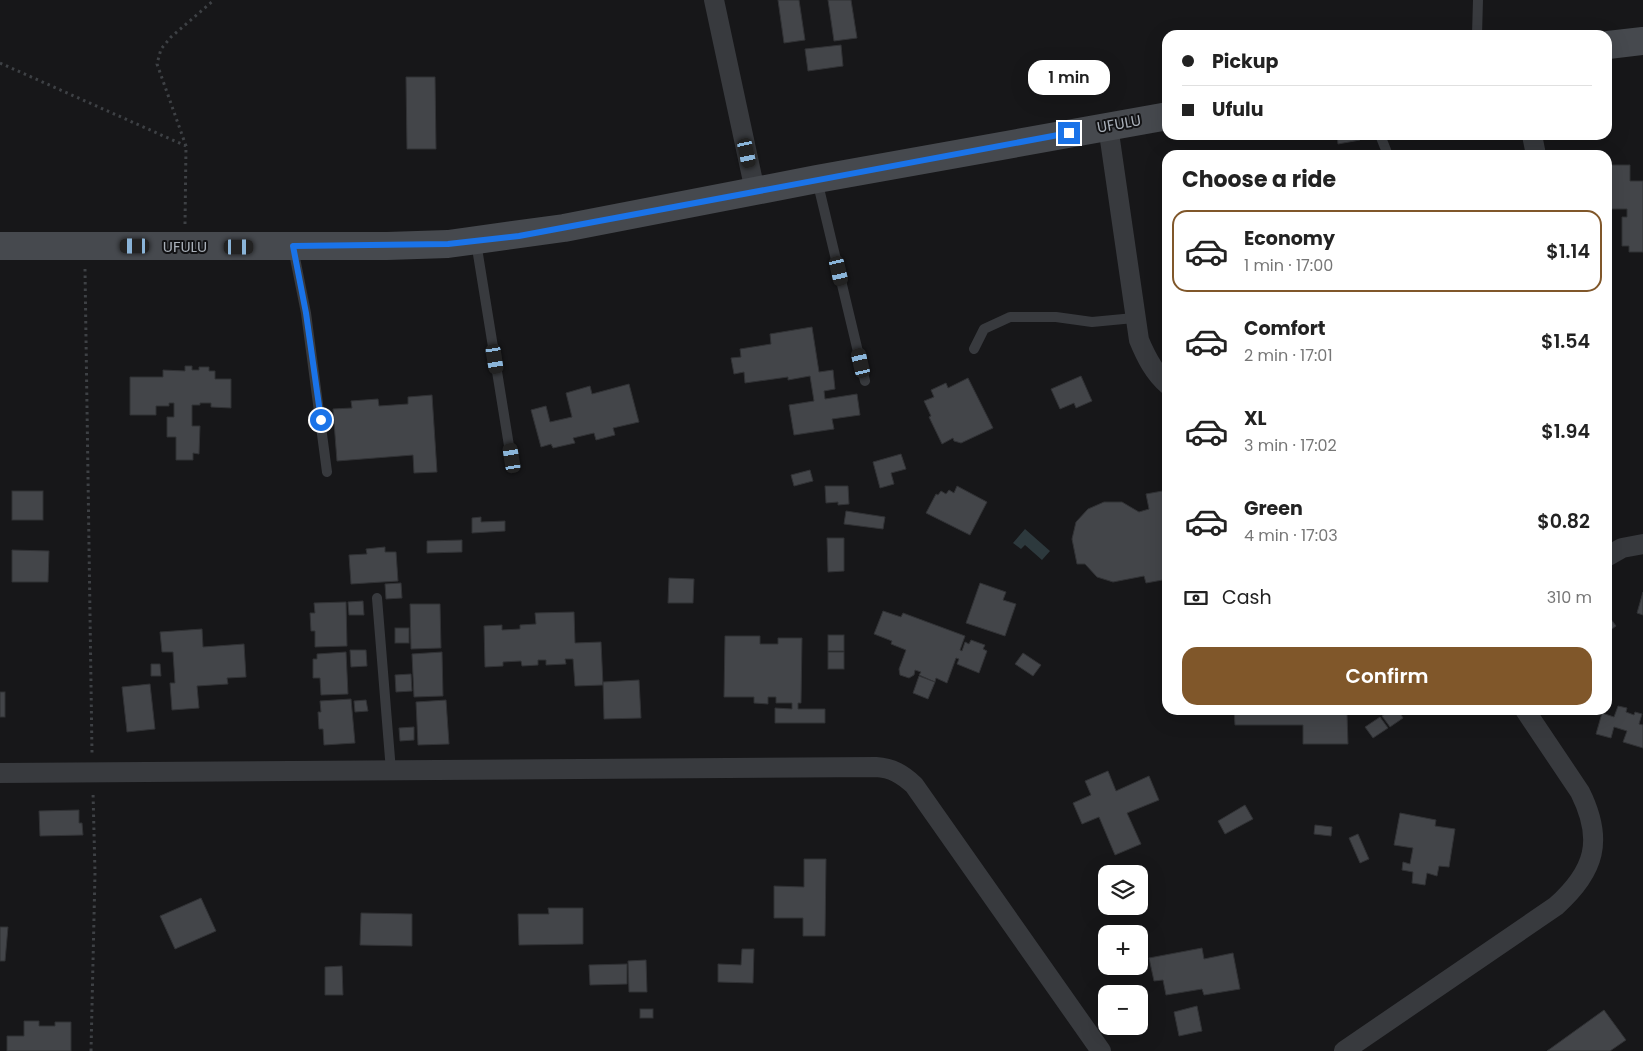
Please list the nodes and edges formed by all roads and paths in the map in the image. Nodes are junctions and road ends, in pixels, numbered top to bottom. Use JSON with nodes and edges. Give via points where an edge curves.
{"nodes":[{"id":1,"x":214,"y":0,"type":"edge"},
{"id":2,"x":714,"y":0,"type":"edge"},
{"id":3,"x":1478,"y":0,"type":"edge"},
{"id":4,"x":1478,"y":30,"type":"edge"},
{"id":5,"x":1643,"y":41,"type":"edge"},
{"id":6,"x":1612,"y":44,"type":"edge"},
{"id":7,"x":0,"y":63,"type":"edge"},
{"id":8,"x":1162,"y":117,"type":"edge"},
{"id":9,"x":1108,"y":126,"type":"junction"},
{"id":10,"x":186,"y":146,"type":"junction"},
{"id":11,"x":817,"y":179,"type":"junction"},
{"id":12,"x":755,"y":191,"type":"junction"},
{"id":13,"x":476,"y":241,"type":"junction"},
{"id":14,"x":0,"y":246,"type":"edge"},
{"id":15,"x":85,"y":246,"type":"junction"},
{"id":16,"x":293,"y":246,"type":"junction"},
{"id":17,"x":185,"y":247,"type":"junction"},
{"id":18,"x":1134,"y":318,"type":"junction"},
{"id":19,"x":974,"y":349,"type":"dead end"},
{"id":20,"x":1162,"y":379,"type":"edge"},
{"id":21,"x":865,"y":381,"type":"dead end"},
{"id":22,"x":512,"y":458,"type":"dead end"},
{"id":23,"x":327,"y":472,"type":"dead end"},
{"id":24,"x":1643,"y":544,"type":"edge"},
{"id":25,"x":1612,"y":554,"type":"edge"},
{"id":26,"x":377,"y":598,"type":"dead end"},
{"id":27,"x":1528,"y":715,"type":"edge"},
{"id":28,"x":92,"y":771,"type":"junction"},
{"id":29,"x":391,"y":771,"type":"junction"},
{"id":30,"x":0,"y":773,"type":"edge"},
{"id":31,"x":91,"y":1051,"type":"edge"},
{"id":32,"x":1101,"y":1051,"type":"edge"},
{"id":33,"x":1344,"y":1051,"type":"edge"}],
"edges":[{"from":1,"to":10,"type":"path","via":[[171,38],[161,50],[157,64]]},
{"from":2,"to":12,"type":"street"},
{"from":3,"to":4,"type":"lane"},
{"from":5,"to":6,"type":"street"},
{"from":7,"to":10,"type":"path"},
{"from":8,"to":9,"type":"street","name":"UFULU"},
{"from":9,"to":11,"type":"street","name":"UFULU"},
{"from":9,"to":18,"type":"street"},
{"from":10,"to":17,"type":"path"},
{"from":11,"to":12,"type":"street","name":"UFULU"},
{"from":11,"to":21,"type":"lane"},
{"from":12,"to":13,"type":"street","name":"UFULU","via":[[564,228]]},
{"from":13,"to":16,"type":"street","name":"UFULU"},
{"from":13,"to":22,"type":"lane"},
{"from":14,"to":15,"type":"street","name":"UFULU"},
{"from":15,"to":17,"type":"street","name":"UFULU"},
{"from":15,"to":28,"type":"path"},
{"from":16,"to":17,"type":"street","name":"UFULU"},
{"from":16,"to":23,"type":"lane"},
{"from":18,"to":19,"type":"lane","via":[[1092,322],[1056,317],[1010,317],[984,330]]},
{"from":18,"to":20,"type":"street","via":[[1145,356]]},
{"from":24,"to":25,"type":"street"},
{"from":26,"to":29,"type":"lane"},
{"from":27,"to":33,"type":"street","via":[[1587,805],[1593,836],[1588,868],[1556,906]]},
{"from":28,"to":29,"type":"street"},
{"from":28,"to":30,"type":"street"},
{"from":28,"to":31,"type":"path","via":[[95,874]]},
{"from":29,"to":32,"type":"street","via":[[876,766],[896,771],[914,785]]}]}
